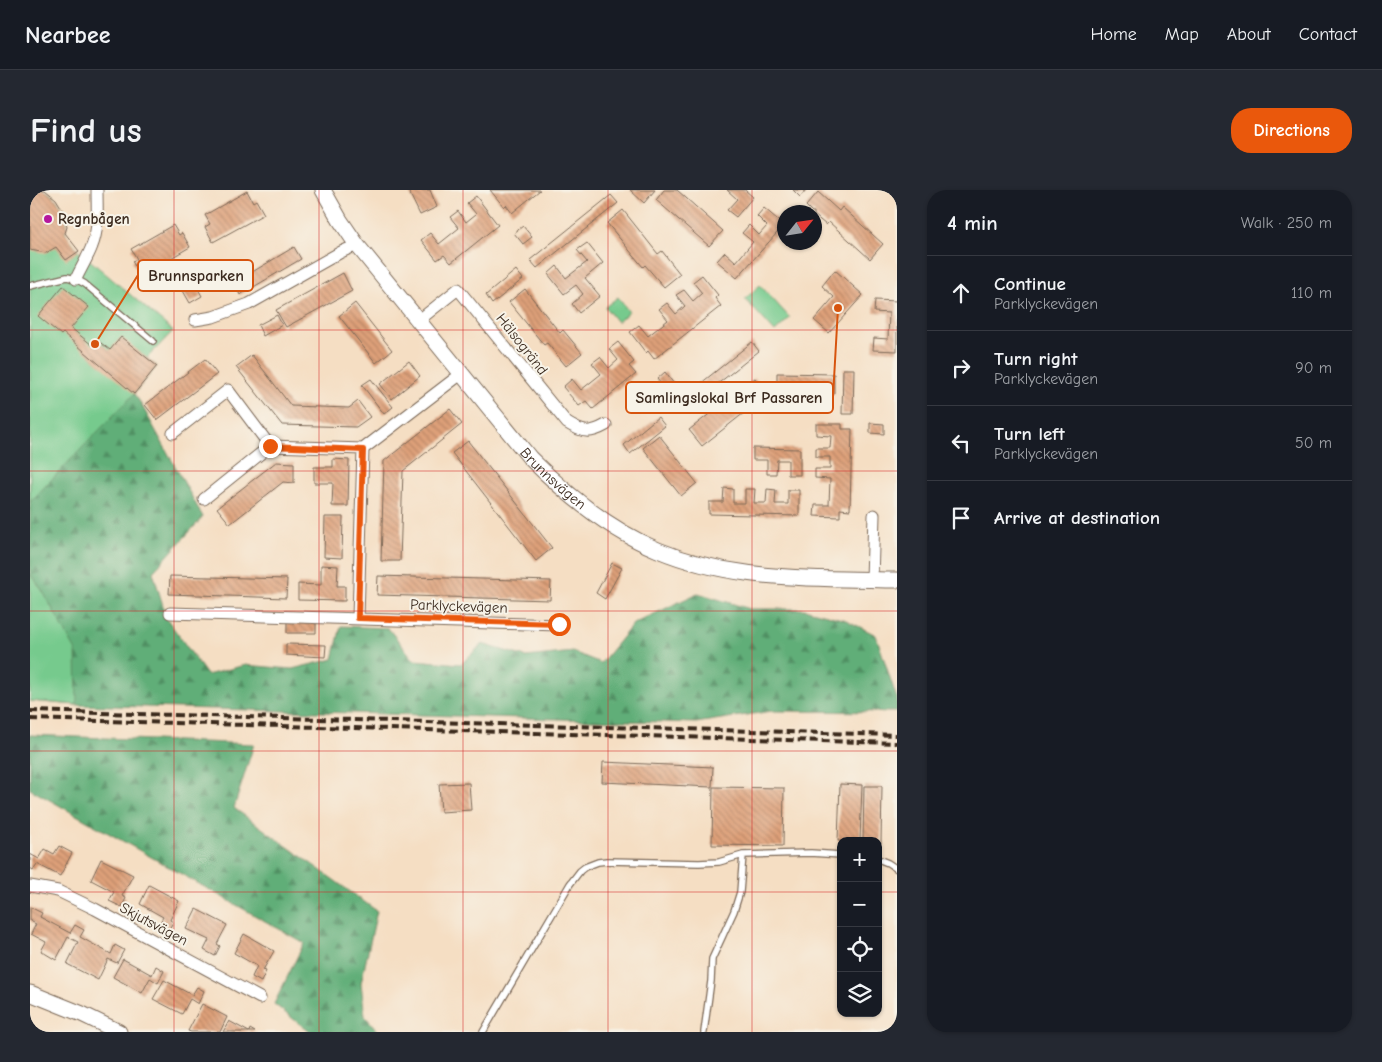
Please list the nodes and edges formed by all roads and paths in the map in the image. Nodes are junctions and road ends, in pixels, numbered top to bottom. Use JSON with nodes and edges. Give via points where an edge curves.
{"nodes":[{"id":1,"x":97,"y":190,"type":"edge"},
{"id":2,"x":323,"y":190,"type":"edge"},
{"id":3,"x":357,"y":245,"type":"junction"},
{"id":4,"x":76,"y":279,"type":"junction"},
{"id":5,"x":30,"y":286,"type":"edge"},
{"id":6,"x":196,"y":320,"type":"dead end"},
{"id":7,"x":418,"y":321,"type":"junction"},
{"id":8,"x":154,"y":341,"type":"dead end"},
{"id":9,"x":461,"y":374,"type":"junction"},
{"id":10,"x":606,"y":425,"type":"dead end"},
{"id":11,"x":173,"y":433,"type":"dead end"},
{"id":12,"x":270,"y":446,"type":"junction"},
{"id":13,"x":363,"y":450,"type":"junction"},
{"id":14,"x":204,"y":499,"type":"dead end"},
{"id":15,"x":874,"y":515,"type":"dead end"},
{"id":16,"x":872,"y":579,"type":"junction"},
{"id":17,"x":897,"y":580,"type":"edge"},
{"id":18,"x":170,"y":613,"type":"dead end"},
{"id":19,"x":358,"y":618,"type":"junction"},
{"id":20,"x":559,"y":624,"type":"dead end"},
{"id":21,"x":837,"y":854,"type":"edge"},
{"id":22,"x":743,"y":855,"type":"junction"},
{"id":23,"x":882,"y":860,"type":"edge"},
{"id":24,"x":897,"y":869,"type":"edge"},
{"id":25,"x":30,"y":886,"type":"edge"},
{"id":26,"x":30,"y":992,"type":"edge"},
{"id":27,"x":260,"y":998,"type":"dead end"},
{"id":28,"x":119,"y":1032,"type":"edge"},
{"id":29,"x":483,"y":1032,"type":"edge"},
{"id":30,"x":704,"y":1032,"type":"edge"}],
"edges":[{"from":1,"to":4,"type":"street","via":[[95,238]]},
{"from":2,"to":3,"type":"street","name":"Brunnsvägen"},
{"from":3,"to":6,"type":"street","via":[[249,304]]},
{"from":3,"to":7,"type":"street","name":"Brunnsvägen"},
{"from":4,"to":5,"type":"lane","via":[[67,277]]},
{"from":4,"to":8,"type":"lane"},
{"from":7,"to":9,"type":"street","name":"Brunnsvägen"},
{"from":7,"to":10,"type":"street","name":"Hälsogränd","via":[[458,290],[567,423],[588,432]]},
{"from":9,"to":13,"type":"street"},
{"from":9,"to":16,"type":"street","name":"Brunnsvägen","via":[[552,480],[584,507],[656,549],[704,566],[743,573]]},
{"from":11,"to":12,"type":"street","via":[[228,390]]},
{"from":12,"to":13,"type":"street"},
{"from":12,"to":14,"type":"street"},
{"from":13,"to":19,"type":"street"},
{"from":15,"to":16,"type":"street"},
{"from":16,"to":17,"type":"street","name":"Brunnsvägen"},
{"from":18,"to":19,"type":"street","name":"Parklyckevägen"},
{"from":19,"to":20,"type":"street","name":"Parklyckevägen"},
{"from":21,"to":22,"type":"lane"},
{"from":22,"to":29,"type":"lane","via":[[720,862],[607,861],[585,867],[570,884]]},
{"from":22,"to":30,"type":"lane","via":[[740,892],[712,959]]},
{"from":23,"to":24,"type":"lane"},
{"from":25,"to":27,"type":"street","name":"Skjutsvägen","via":[[58,891]]},
{"from":26,"to":28,"type":"street"}]}
